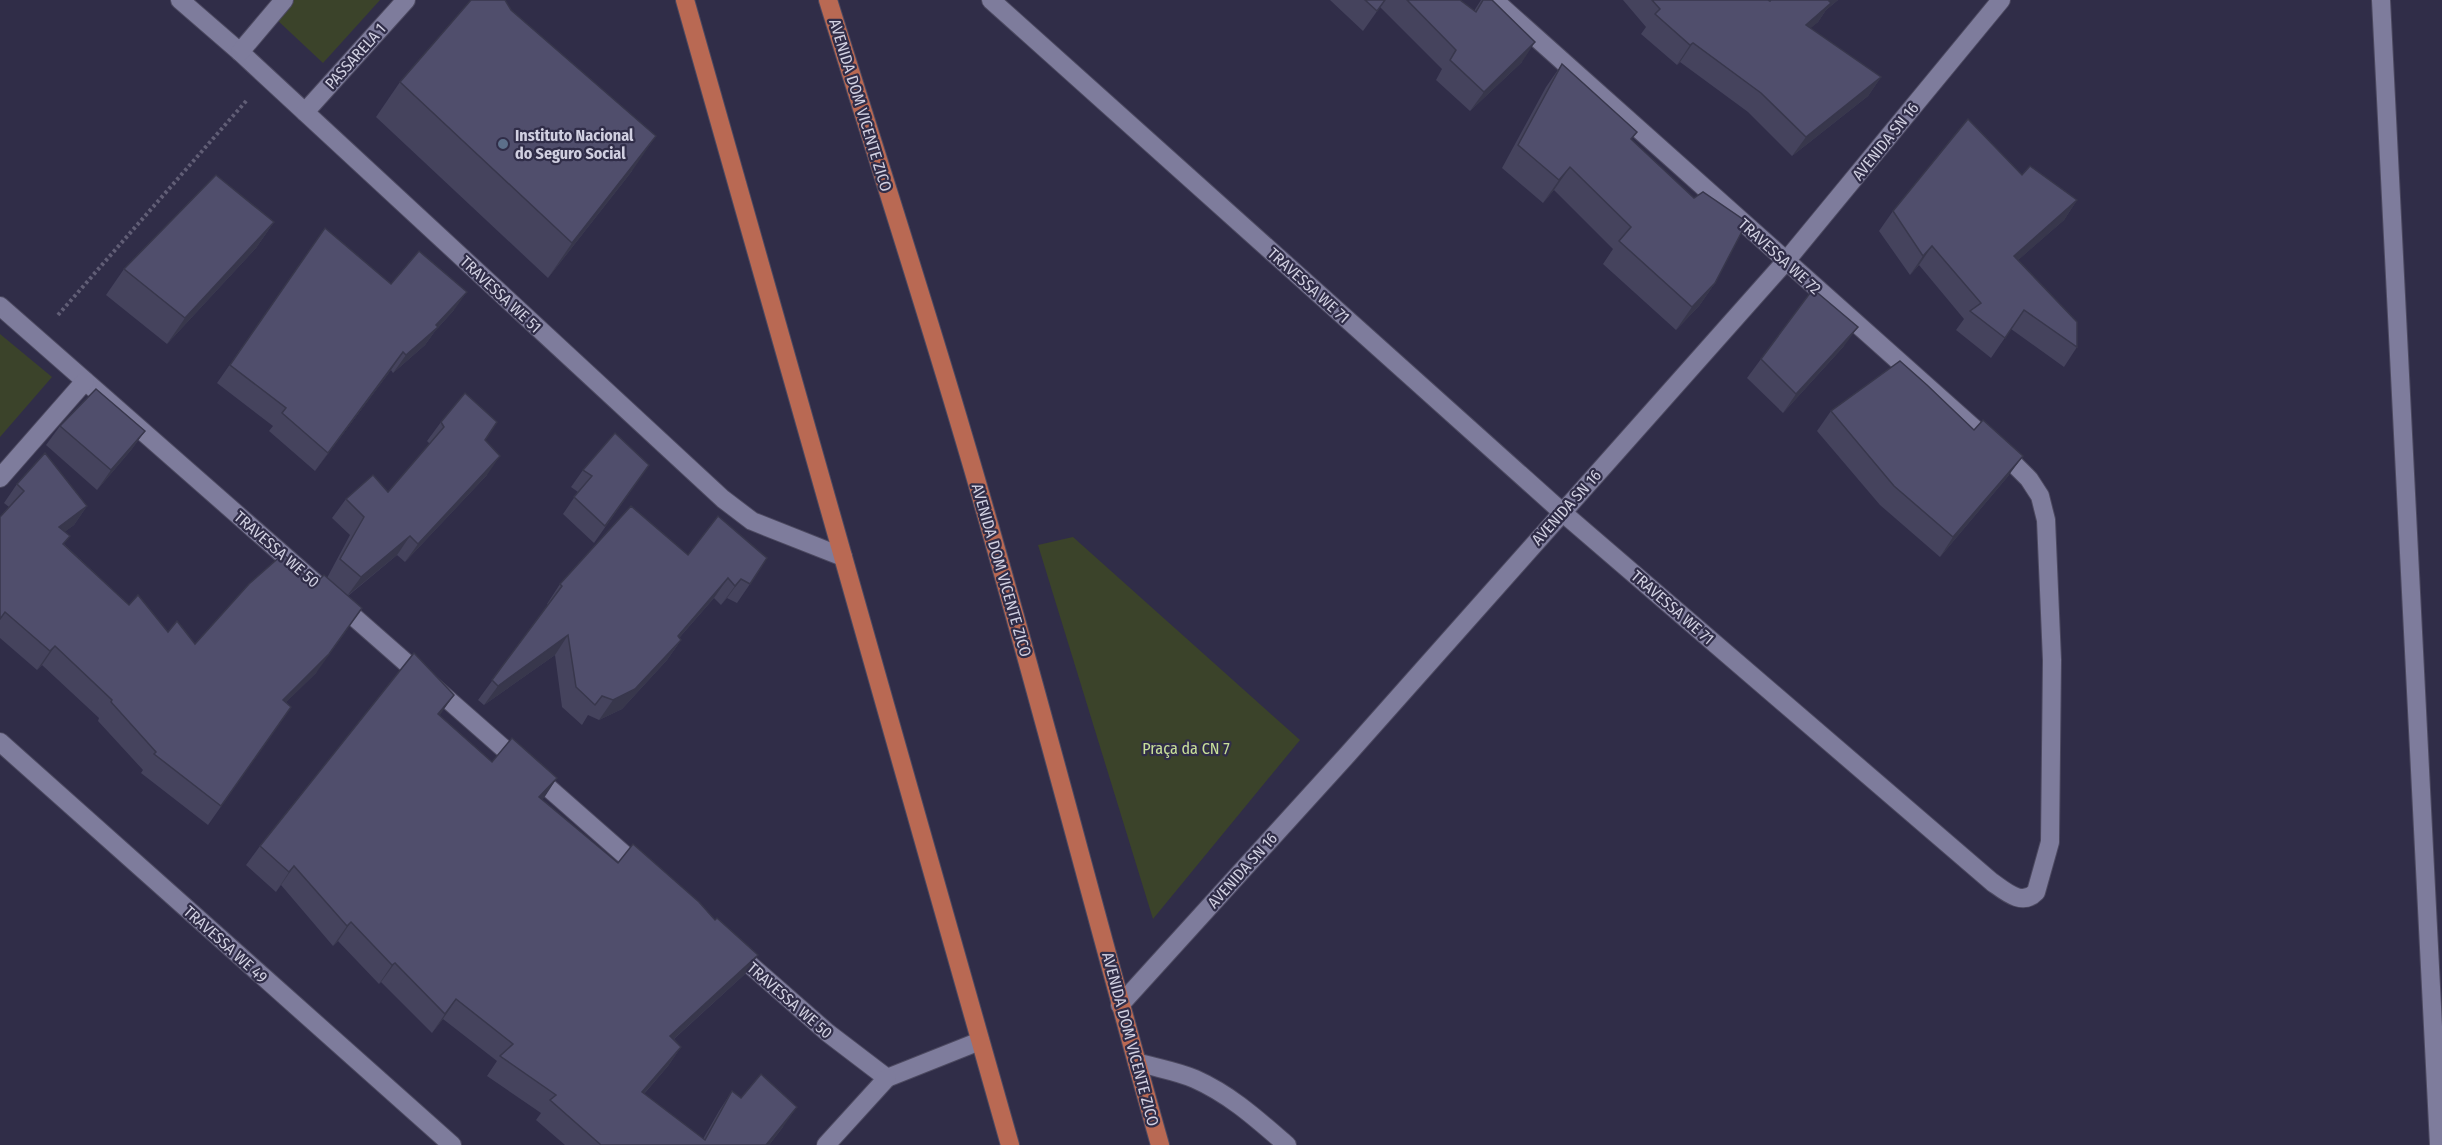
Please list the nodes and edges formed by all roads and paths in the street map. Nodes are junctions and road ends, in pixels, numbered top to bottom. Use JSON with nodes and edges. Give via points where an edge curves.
{"nodes":[{"id":1,"x":180,"y":0,"type":"edge"},
{"id":2,"x":285,"y":0,"type":"edge"},
{"id":3,"x":406,"y":0,"type":"edge"},
{"id":4,"x":685,"y":0,"type":"edge"},
{"id":5,"x":828,"y":0,"type":"edge"},
{"id":6,"x":991,"y":0,"type":"edge"},
{"id":7,"x":1494,"y":0,"type":"edge"},
{"id":8,"x":2001,"y":0,"type":"edge"},
{"id":9,"x":2381,"y":0,"type":"edge"},
{"id":10,"x":240,"y":52,"type":"junction"},
{"id":11,"x":267,"y":77,"type":"junction"},
{"id":12,"x":305,"y":112,"type":"junction"},
{"id":13,"x":1786,"y":261,"type":"junction"},
{"id":14,"x":0,"y":306,"type":"edge"},
{"id":15,"x":37,"y":338,"type":"junction"},
{"id":16,"x":85,"y":381,"type":"junction"},
{"id":17,"x":2013,"y":463,"type":"joint"},
{"id":18,"x":0,"y":478,"type":"edge"},
{"id":19,"x":1562,"y":512,"type":"junction"},
{"id":20,"x":843,"y":557,"type":"junction"},
{"id":21,"x":0,"y":742,"type":"edge"},
{"id":22,"x":658,"y":884,"type":"edge"},
{"id":23,"x":720,"y":939,"type":"edge"},
{"id":24,"x":1120,"y":1005,"type":"junction"},
{"id":25,"x":980,"y":1041,"type":"junction"},
{"id":26,"x":1137,"y":1062,"type":"junction"},
{"id":27,"x":887,"y":1078,"type":"junction"},
{"id":28,"x":452,"y":1145,"type":"edge"},
{"id":29,"x":826,"y":1145,"type":"edge"},
{"id":30,"x":1010,"y":1145,"type":"edge"},
{"id":31,"x":1160,"y":1145,"type":"edge"},
{"id":32,"x":1287,"y":1145,"type":"edge"},
{"id":33,"x":2439,"y":1145,"type":"edge"}],
"edges":[{"from":1,"to":10,"type":"street","name":"TRAVESSA WE 51"},
{"from":2,"to":10,"type":"street"},
{"from":3,"to":12,"type":"street","name":"PASSARELA 1"},
{"from":4,"to":20,"type":"main road"},
{"from":5,"to":24,"type":"main road","name":"AVENIDA DOM VICENTE ZICO","via":[[963,435],[1090,884]]},
{"from":6,"to":19,"type":"street","name":"TRAVESSA WE 71"},
{"from":7,"to":13,"type":"street","name":"TRAVESSA WE 72"},
{"from":8,"to":13,"type":"street","name":"AVENIDA SN 16"},
{"from":9,"to":33,"type":"street"},
{"from":10,"to":11,"type":"street","name":"TRAVESSA WE 51"},
{"from":11,"to":12,"type":"street","name":"TRAVESSA WE 51"},
{"from":11,"to":15,"type":"path"},
{"from":12,"to":20,"type":"street","name":"TRAVESSA WE 51","via":[[723,500],[752,521]]},
{"from":13,"to":17,"type":"street","name":"TRAVESSA WE 72"},
{"from":13,"to":19,"type":"street","name":"AVENIDA SN 16"},
{"from":14,"to":15,"type":"street","name":"TRAVESSA WE 50"},
{"from":15,"to":16,"type":"street","name":"TRAVESSA WE 50"},
{"from":16,"to":18,"type":"street"},
{"from":16,"to":22,"type":"street","name":"TRAVESSA WE 50"},
{"from":17,"to":19,"type":"street","name":"TRAVESSA WE 71","via":[[2040,496],[2046,520],[2052,660],[2050,842],[2036,892],[2023,899],[1992,882]]},
{"from":19,"to":24,"type":"street","name":"AVENIDA SN 16"},
{"from":20,"to":25,"type":"main road"},
{"from":21,"to":28,"type":"street","name":"TRAVESSA WE 49"},
{"from":23,"to":27,"type":"street","name":"TRAVESSA WE 50","via":[[836,1040]]},
{"from":24,"to":26,"type":"main road","name":"AVENIDA DOM VICENTE ZICO"},
{"from":25,"to":27,"type":"street"},
{"from":25,"to":30,"type":"main road"},
{"from":26,"to":31,"type":"main road","name":"AVENIDA DOM VICENTE ZICO"},
{"from":26,"to":32,"type":"street","via":[[1193,1078],[1217,1090]]},
{"from":27,"to":29,"type":"street"}]}
